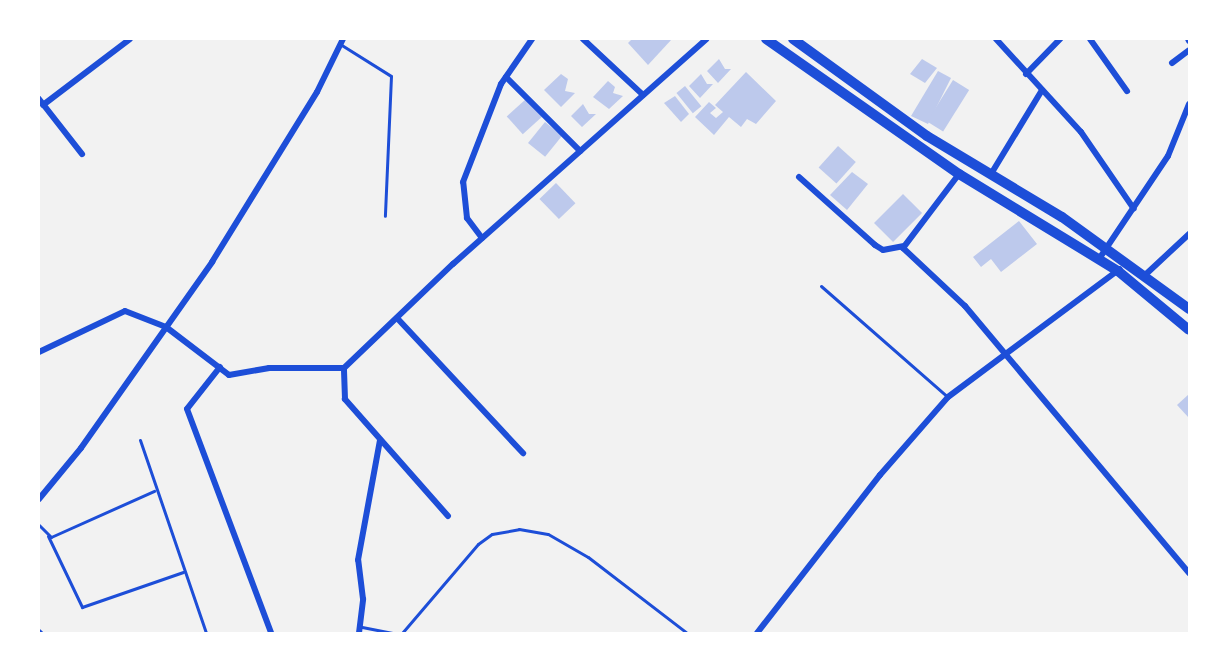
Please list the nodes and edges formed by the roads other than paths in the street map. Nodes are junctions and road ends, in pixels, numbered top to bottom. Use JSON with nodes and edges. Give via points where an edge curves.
{"nodes":[{"id":1,"x":130,"y":39,"type":"edge"},
{"id":2,"x":532,"y":39,"type":"edge"},
{"id":3,"x":583,"y":39,"type":"edge"},
{"id":4,"x":706,"y":39,"type":"edge"},
{"id":5,"x":765,"y":39,"type":"edge"},
{"id":6,"x":793,"y":39,"type":"edge"},
{"id":7,"x":996,"y":39,"type":"edge"},
{"id":8,"x":1060,"y":39,"type":"edge"},
{"id":9,"x":1090,"y":39,"type":"edge"},
{"id":10,"x":342,"y":42,"type":"edge"},
{"id":11,"x":1189,"y":50,"type":"edge"},
{"id":12,"x":1172,"y":63,"type":"dead end"},
{"id":13,"x":1026,"y":74,"type":"junction"},
{"id":14,"x":506,"y":77,"type":"junction"},
{"id":15,"x":1042,"y":90,"type":"junction"},
{"id":16,"x":1128,"y":91,"type":"dead end"},
{"id":17,"x":643,"y":95,"type":"junction"},
{"id":18,"x":41,"y":102,"type":"edge"},
{"id":19,"x":1189,"y":104,"type":"edge"},
{"id":20,"x":580,"y":151,"type":"junction"},
{"id":21,"x":82,"y":154,"type":"dead end"},
{"id":22,"x":959,"y":174,"type":"junction"},
{"id":23,"x":991,"y":174,"type":"junction"},
{"id":24,"x":799,"y":177,"type":"dead end"},
{"id":25,"x":1134,"y":209,"type":"junction"},
{"id":26,"x":385,"y":216,"type":"dead end"},
{"id":27,"x":1189,"y":234,"type":"edge"},
{"id":28,"x":482,"y":238,"type":"junction"},
{"id":29,"x":903,"y":246,"type":"junction"},
{"id":30,"x":1108,"y":249,"type":"junction"},
{"id":31,"x":1099,"y":259,"type":"junction"},
{"id":32,"x":1127,"y":263,"type":"junction"},
{"id":33,"x":1118,"y":271,"type":"junction"},
{"id":34,"x":1144,"y":276,"type":"junction"},
{"id":35,"x":821,"y":285,"type":"dead end"},
{"id":36,"x":1189,"y":309,"type":"edge"},
{"id":37,"x":397,"y":318,"type":"junction"},
{"id":38,"x":166,"y":327,"type":"junction"},
{"id":39,"x":1189,"y":330,"type":"edge"},
{"id":40,"x":39,"y":352,"type":"edge"},
{"id":41,"x":1005,"y":352,"type":"junction"},
{"id":42,"x":220,"y":367,"type":"junction"},
{"id":43,"x":344,"y":368,"type":"junction"},
{"id":44,"x":948,"y":397,"type":"junction"},
{"id":45,"x":140,"y":440,"type":"dead end"},
{"id":46,"x":380,"y":440,"type":"junction"},
{"id":47,"x":523,"y":453,"type":"dead end"},
{"id":48,"x":154,"y":490,"type":"junction"},
{"id":49,"x":39,"y":499,"type":"edge"},
{"id":50,"x":448,"y":516,"type":"dead end"},
{"id":51,"x":39,"y":525,"type":"edge"},
{"id":52,"x":48,"y":536,"type":"junction"},
{"id":53,"x":183,"y":572,"type":"junction"},
{"id":54,"x":1189,"y":573,"type":"edge"},
{"id":55,"x":682,"y":629,"type":"junction"},
{"id":56,"x":360,"y":630,"type":"edge"},
{"id":57,"x":206,"y":633,"type":"edge"},
{"id":58,"x":271,"y":633,"type":"edge"},
{"id":59,"x":392,"y":633,"type":"edge"},
{"id":60,"x":402,"y":633,"type":"edge"},
{"id":61,"x":680,"y":633,"type":"edge"},
{"id":62,"x":687,"y":633,"type":"edge"},
{"id":63,"x":757,"y":633,"type":"edge"}],
"edges":[{"from":1,"to":18,"type":"street"},
{"from":2,"to":14,"type":"street"},
{"from":3,"to":17,"type":"street"},
{"from":4,"to":17,"type":"street"},
{"from":5,"to":22,"type":"main road"},
{"from":6,"to":23,"type":"main road","via":[[927,136]]},
{"from":7,"to":13,"type":"street"},
{"from":8,"to":13,"type":"street"},
{"from":9,"to":16,"type":"street"},
{"from":10,"to":26,"type":"lane","via":[[391,76]]},
{"from":10,"to":38,"type":"street","via":[[230,232]]},
{"from":11,"to":12,"type":"street"},
{"from":13,"to":15,"type":"street"},
{"from":14,"to":20,"type":"street"},
{"from":14,"to":28,"type":"street","via":[[463,182],[467,218]]},
{"from":15,"to":23,"type":"street"},
{"from":15,"to":25,"type":"street","via":[[1081,132]]},
{"from":17,"to":20,"type":"street"},
{"from":18,"to":21,"type":"street"},
{"from":19,"to":25,"type":"street","via":[[1168,156]]},
{"from":20,"to":28,"type":"street"},
{"from":22,"to":29,"type":"street"},
{"from":22,"to":31,"type":"main road"},
{"from":23,"to":30,"type":"main road"},
{"from":24,"to":29,"type":"street","via":[[875,245],[883,250]]},
{"from":25,"to":30,"type":"street"},
{"from":27,"to":34,"type":"street"},
{"from":28,"to":37,"type":"street"},
{"from":29,"to":41,"type":"street","via":[[965,306]]},
{"from":30,"to":31,"type":"street"},
{"from":30,"to":32,"type":"main road"},
{"from":31,"to":33,"type":"main road"},
{"from":32,"to":33,"type":"street"},
{"from":32,"to":34,"type":"main road"},
{"from":33,"to":39,"type":"main road"},
{"from":33,"to":41,"type":"street"},
{"from":34,"to":36,"type":"main road"},
{"from":35,"to":44,"type":"lane"},
{"from":37,"to":43,"type":"street"},
{"from":37,"to":47,"type":"street"},
{"from":38,"to":40,"type":"street","via":[[122,312]]},
{"from":38,"to":42,"type":"street"},
{"from":38,"to":49,"type":"street","via":[[81,448]]},
{"from":41,"to":44,"type":"street"},
{"from":41,"to":54,"type":"street"},
{"from":42,"to":43,"type":"street","via":[[229,375],[269,368]]},
{"from":42,"to":58,"type":"street","via":[[187,409]]},
{"from":43,"to":46,"type":"street","via":[[345,399]]},
{"from":44,"to":63,"type":"street","via":[[880,475]]},
{"from":45,"to":48,"type":"lane"},
{"from":46,"to":50,"type":"street"},
{"from":46,"to":56,"type":"street","via":[[358,560]]},
{"from":48,"to":52,"type":"lane"},
{"from":48,"to":53,"type":"lane"},
{"from":51,"to":52,"type":"lane"},
{"from":52,"to":53,"type":"lane","via":[[82,607]]},
{"from":53,"to":57,"type":"lane"},
{"from":55,"to":60,"type":"lane","via":[[588,557],[548,534],[519,529],[492,534],[477,544]]},
{"from":55,"to":61,"type":"lane"},
{"from":55,"to":62,"type":"lane"},
{"from":56,"to":59,"type":"lane"}]}
